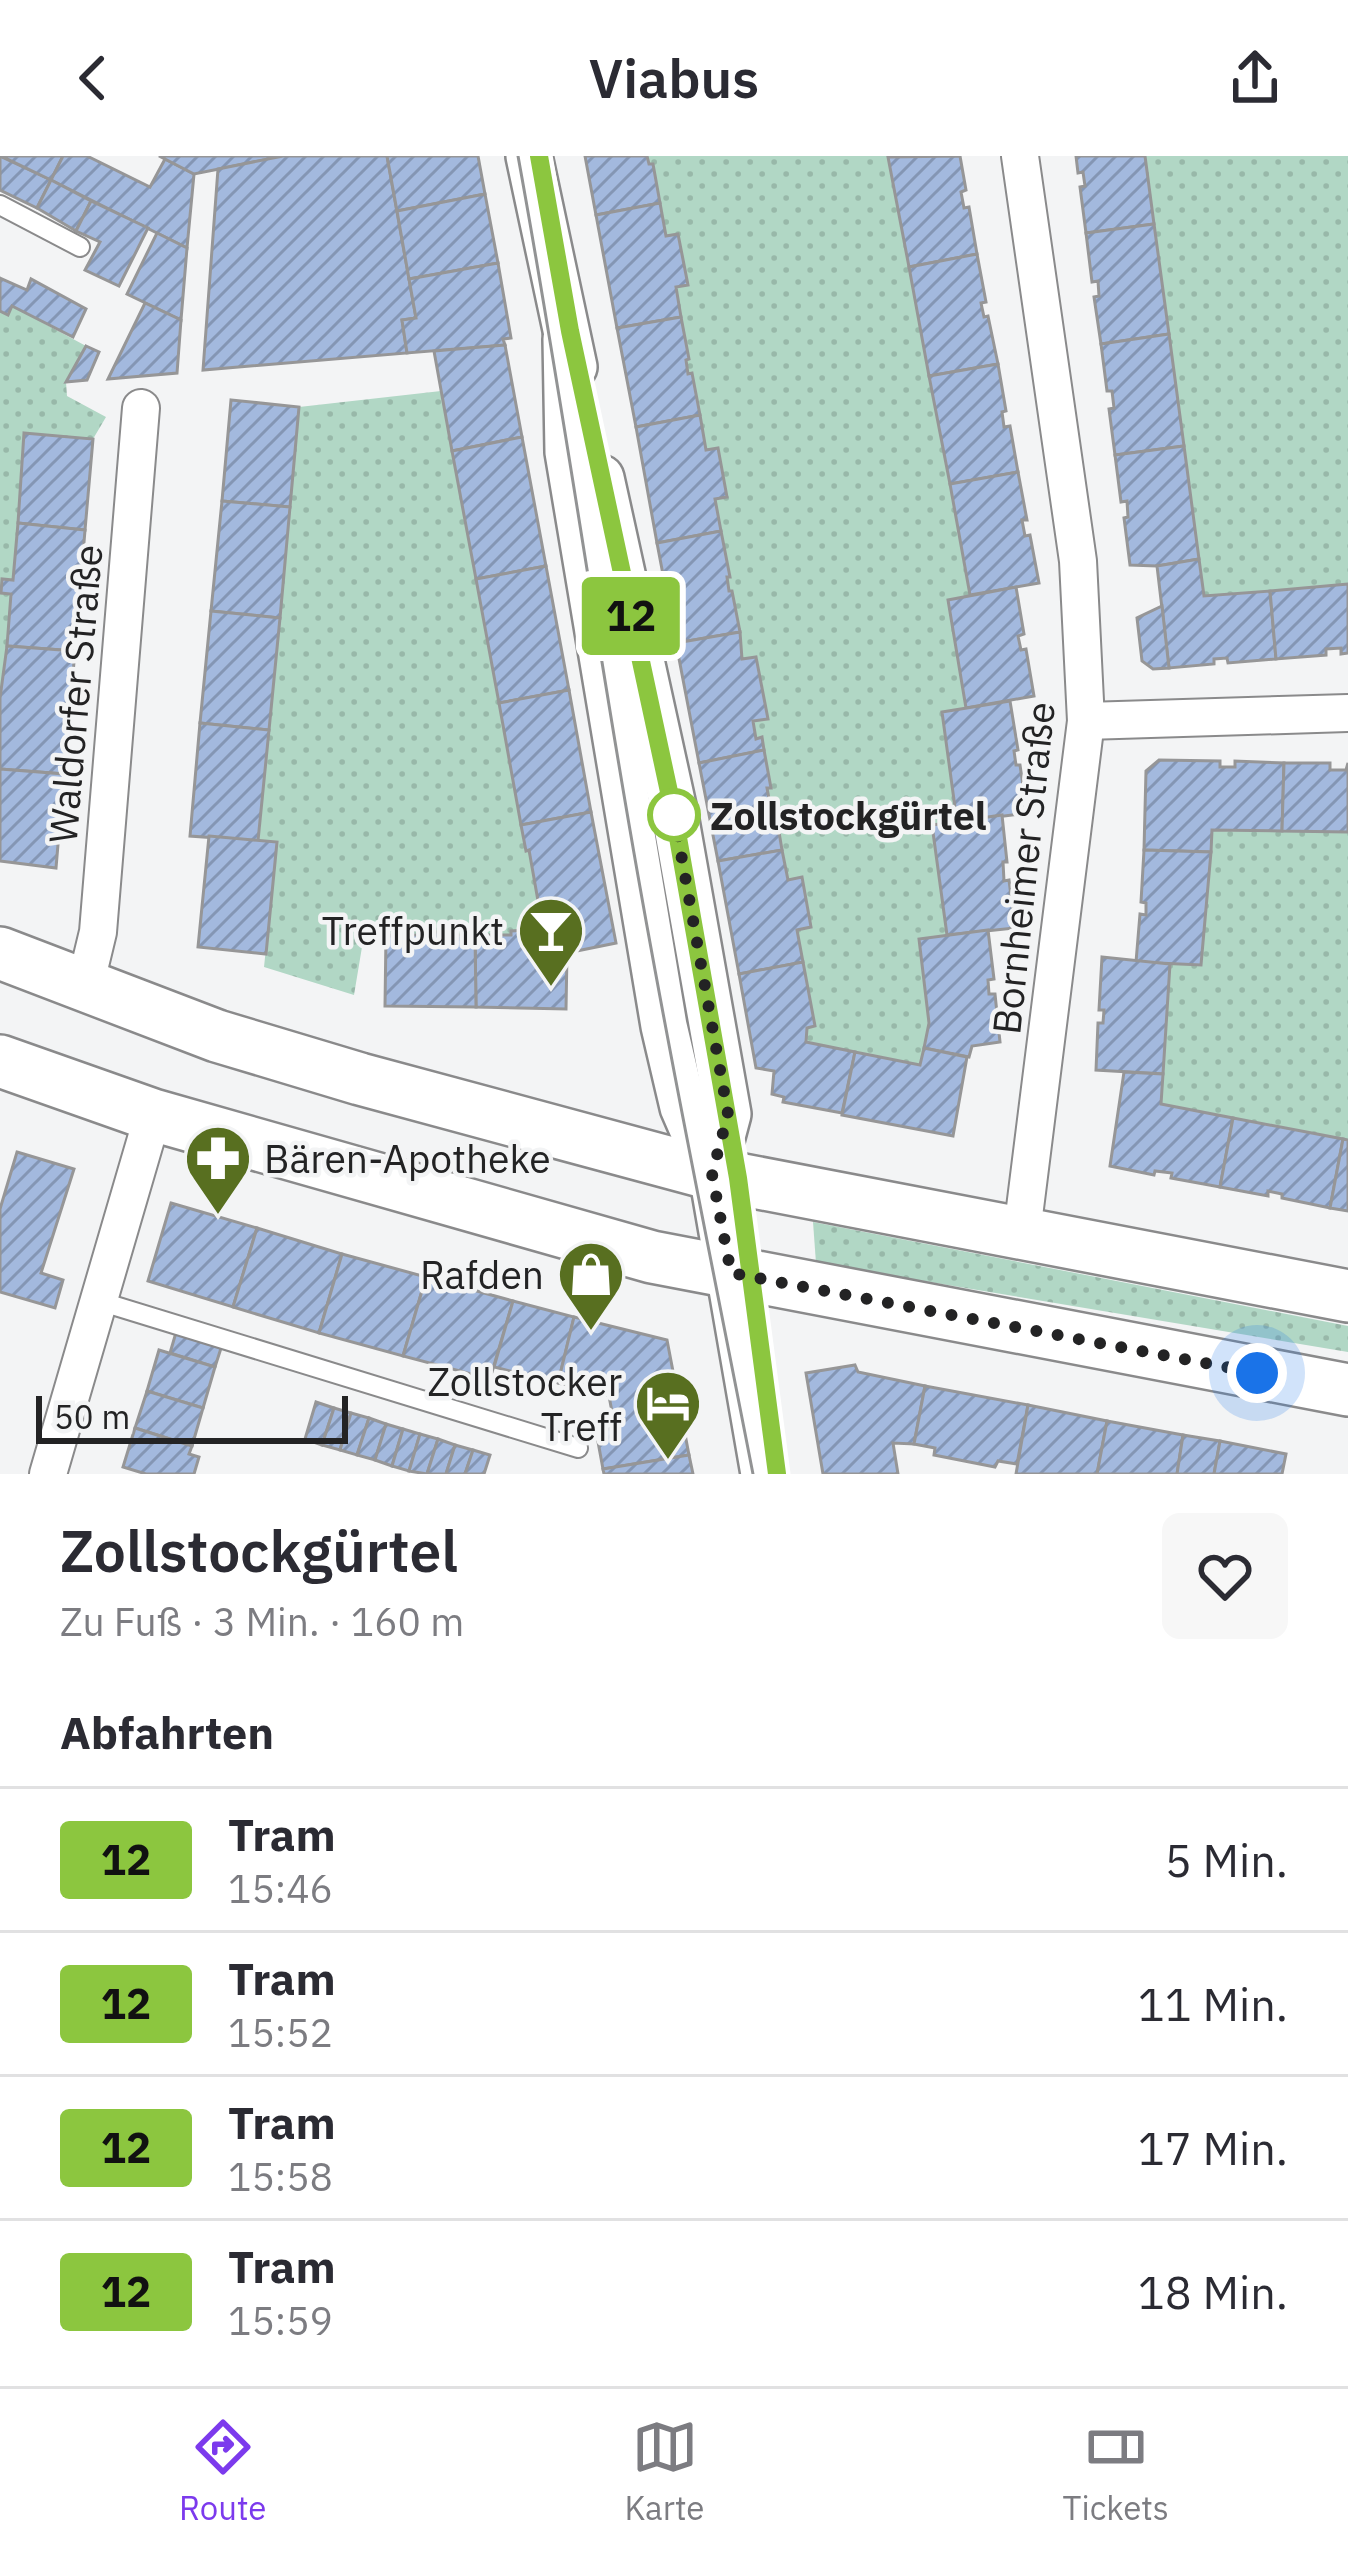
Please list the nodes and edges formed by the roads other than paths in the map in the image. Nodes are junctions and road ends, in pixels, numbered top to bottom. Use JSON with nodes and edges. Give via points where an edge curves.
{"nodes":[{"id":1,"x":529,"y":156,"type":"edge"},
{"id":2,"x":1020,"y":156,"type":"edge"},
{"id":3,"x":0,"y":205,"type":"edge"},
{"id":4,"x":80,"y":247,"type":"dead end"},
{"id":5,"x":141,"y":408,"type":"dead end"},
{"id":6,"x":1348,"y":713,"type":"edge"},
{"id":7,"x":1086,"y":722,"type":"junction"},
{"id":8,"x":0,"y":953,"type":"edge"},
{"id":9,"x":86,"y":986,"type":"junction"},
{"id":10,"x":0,"y":1061,"type":"edge"},
{"id":11,"x":153,"y":1115,"type":"junction"},
{"id":12,"x":712,"y":1174,"type":"junction"},
{"id":13,"x":1022,"y":1232,"type":"junction"},
{"id":14,"x":731,"y":1273,"type":"junction"},
{"id":15,"x":1348,"y":1296,"type":"edge"},
{"id":16,"x":99,"y":1301,"type":"junction"},
{"id":17,"x":1348,"y":1390,"type":"edge"},
{"id":18,"x":578,"y":1448,"type":"dead end"},
{"id":19,"x":48,"y":1474,"type":"edge"},
{"id":20,"x":764,"y":1474,"type":"edge"}],
"edges":[{"from":1,"to":12,"type":"street","via":[[674,815],[728,1114]]},
{"from":2,"to":7,"type":"street","name":"Bornheimer Straße","via":[[1078,561]]},
{"from":3,"to":4,"type":"lane"},
{"from":5,"to":9,"type":"street","name":"Waldorfer Straße","via":[[98,932]]},
{"from":6,"to":7,"type":"street"},
{"from":7,"to":13,"type":"street","name":"Bornheimer Straße"},
{"from":8,"to":9,"type":"main road"},
{"from":9,"to":12,"type":"main road","via":[[360,1079]]},
{"from":10,"to":11,"type":"main road"},
{"from":11,"to":14,"type":"main road"},
{"from":11,"to":16,"type":"street"},
{"from":12,"to":13,"type":"main road"},
{"from":12,"to":14,"type":"street"},
{"from":13,"to":15,"type":"main road"},
{"from":14,"to":17,"type":"main road"},
{"from":14,"to":20,"type":"street"},
{"from":16,"to":18,"type":"lane"},
{"from":16,"to":19,"type":"street"}]}
